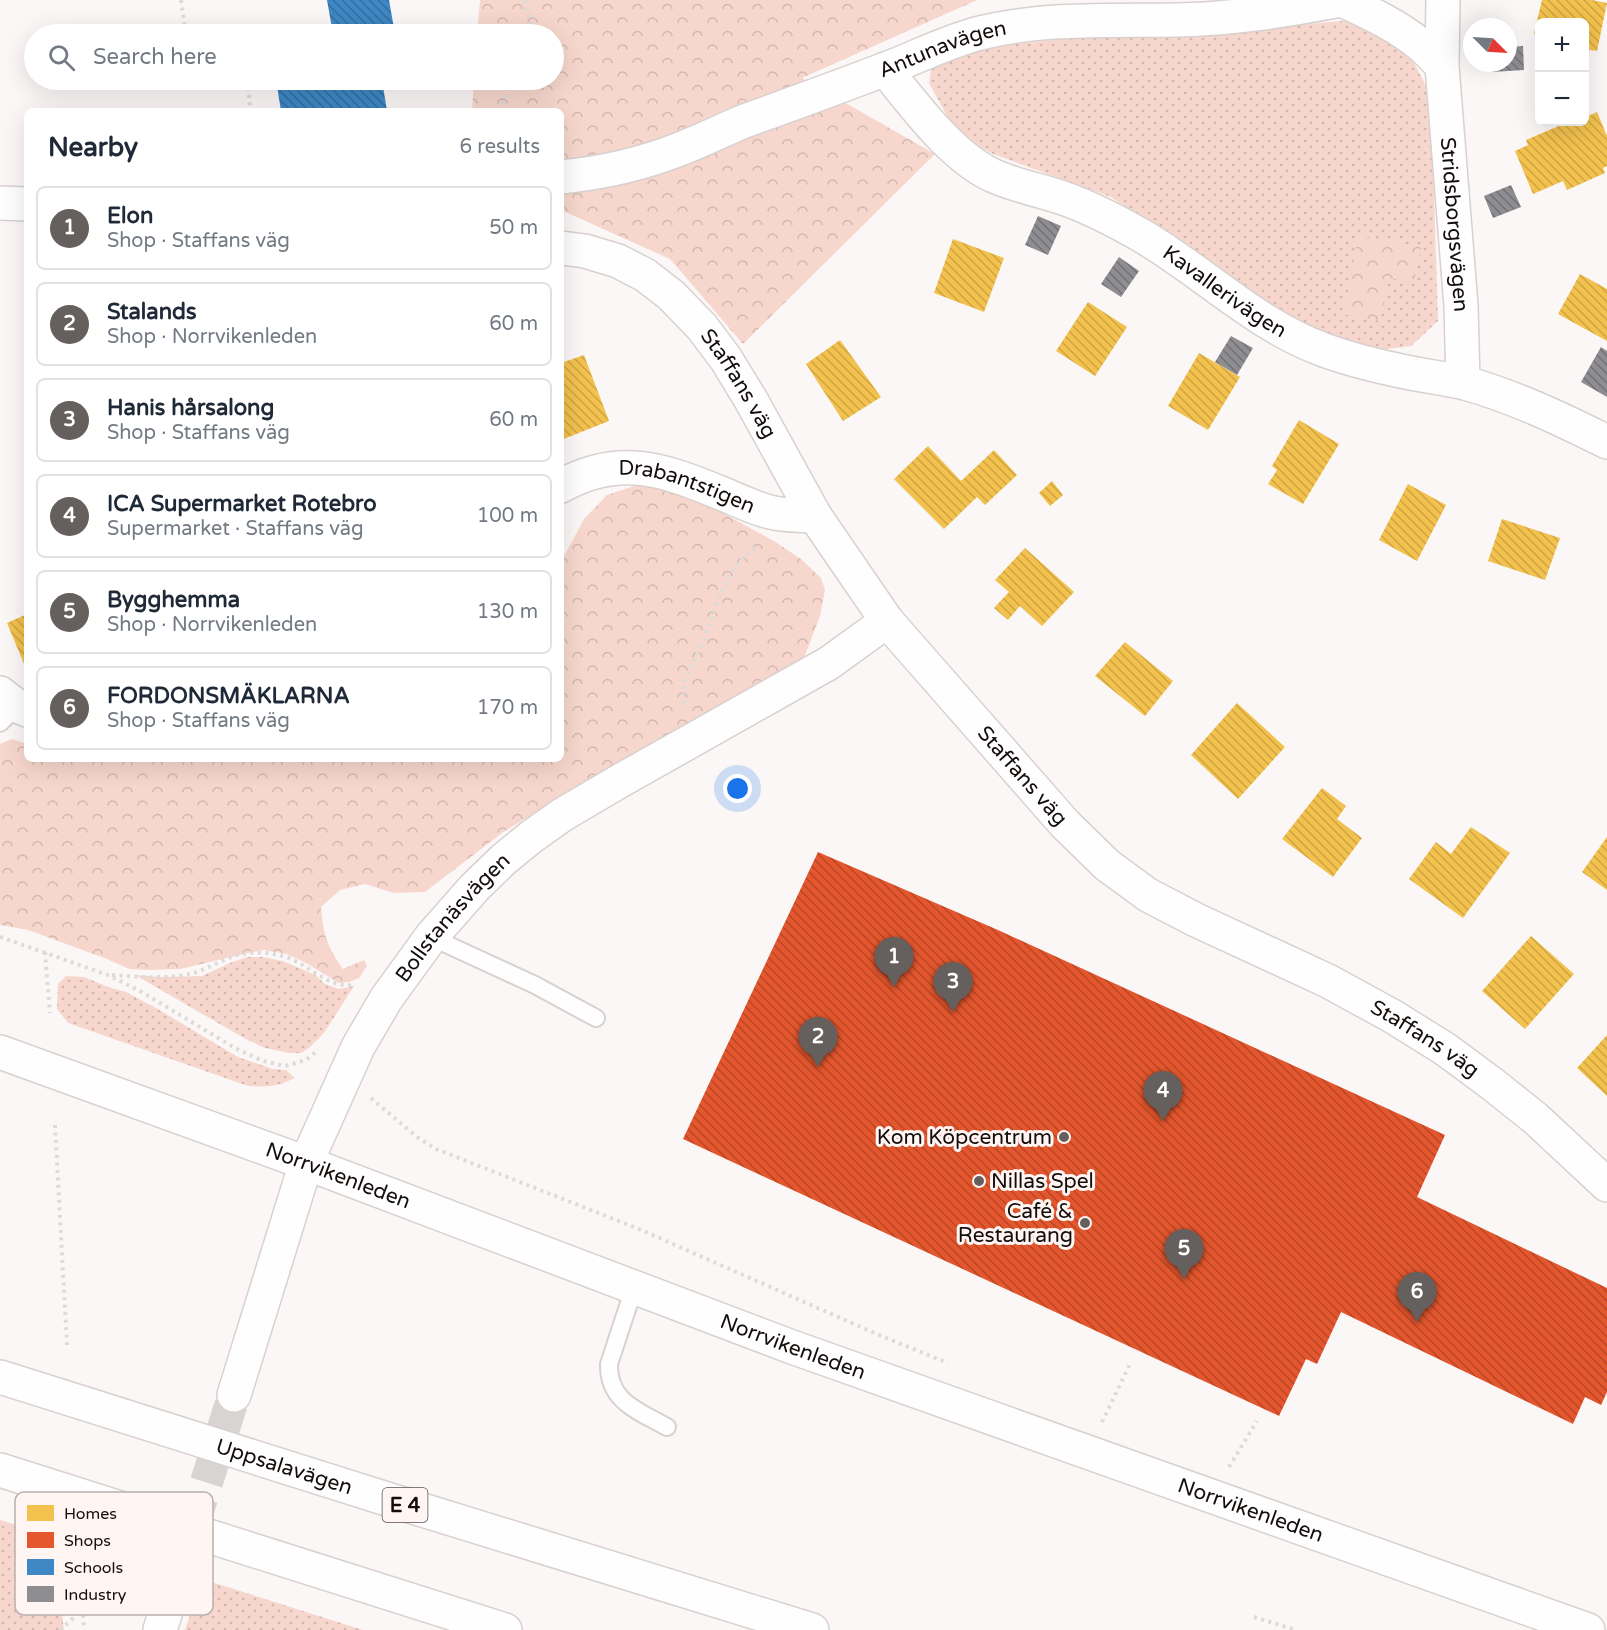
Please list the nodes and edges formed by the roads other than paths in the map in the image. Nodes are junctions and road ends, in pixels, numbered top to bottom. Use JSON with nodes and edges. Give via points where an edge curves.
{"nodes":[{"id":1,"x":1341,"y":0,"type":"edge"},
{"id":2,"x":1443,"y":0,"type":"edge"},
{"id":3,"x":1442,"y":66,"type":"junction"},
{"id":4,"x":885,"y":69,"type":"junction"},
{"id":5,"x":564,"y":177,"type":"edge"},
{"id":6,"x":0,"y":203,"type":"edge"},
{"id":7,"x":24,"y":204,"type":"edge"},
{"id":8,"x":564,"y":248,"type":"edge"},
{"id":9,"x":1463,"y":382,"type":"junction"},
{"id":10,"x":1607,"y":442,"type":"edge"},
{"id":11,"x":564,"y":484,"type":"edge"},
{"id":12,"x":815,"y":516,"type":"junction"},
{"id":13,"x":887,"y":621,"type":"junction"},
{"id":14,"x":431,"y":937,"type":"junction"},
{"id":15,"x":596,"y":1018,"type":"dead end"},
{"id":16,"x":0,"y":1052,"type":"edge"},
{"id":17,"x":306,"y":1163,"type":"junction"},
{"id":18,"x":1607,"y":1185,"type":"edge"},
{"id":19,"x":634,"y":1288,"type":"junction"},
{"id":20,"x":0,"y":1377,"type":"edge"},
{"id":21,"x":234,"y":1395,"type":"tunnel mouth"},
{"id":22,"x":667,"y":1427,"type":"dead end"},
{"id":23,"x":0,"y":1470,"type":"edge"},
{"id":24,"x":69,"y":1492,"type":"edge"},
{"id":25,"x":213,"y":1537,"type":"edge"},
{"id":26,"x":165,"y":1615,"type":"edge"},
{"id":27,"x":160,"y":1630,"type":"edge"},
{"id":28,"x":505,"y":1630,"type":"edge"},
{"id":29,"x":812,"y":1630,"type":"edge"},
{"id":30,"x":1588,"y":1630,"type":"edge"}],
"edges":[{"from":1,"to":3,"type":"main road","via":[[1400,30]]},
{"from":1,"to":4,"type":"main road","name":"Antunavägen","via":[[1222,19],[1026,25],[981,33]]},
{"from":2,"to":3,"type":"main road","name":"Stridsborgsvägen"},
{"from":3,"to":9,"type":"main road","name":"Stridsborgsvägen","via":[[1461,306]]},
{"from":4,"to":5,"type":"main road","name":"Antunavägen","via":[[679,150]]},
{"from":4,"to":9,"type":"main road","name":"Kavallerivägen","via":[[946,140],[993,176],[1100,213],[1146,238],[1274,328],[1323,350],[1377,366]]},
{"from":6,"to":7,"type":"main road"},
{"from":8,"to":12,"type":"main road","name":"Staffans väg","via":[[618,261],[645,275],[694,319],[726,359]]},
{"from":9,"to":10,"type":"main road","name":"Kavallerivägen","via":[[1510,397]]},
{"from":11,"to":12,"type":"main road","name":"Drabantstigen","via":[[603,469],[644,468],[770,512]]},
{"from":12,"to":13,"type":"main road","name":"Staffans väg"},
{"from":13,"to":14,"type":"main road","name":"Bollstanäsvägen","via":[[829,663],[562,815],[475,887]]},
{"from":13,"to":18,"type":"main road","name":"Staffans väg","via":[[1065,824],[1107,866],[1148,895],[1328,981],[1445,1049],[1535,1118]]},
{"from":14,"to":15,"type":"lane"},
{"from":14,"to":17,"type":"main road","name":"Bollstanäsvägen","via":[[386,999],[358,1047]]},
{"from":16,"to":17,"type":"main road","name":"Norrvikenleden"},
{"from":17,"to":19,"type":"main road","name":"Norrvikenleden"},
{"from":17,"to":21,"type":"main road","name":"Bollstanäsvägen"},
{"from":19,"to":22,"type":"lane","via":[[609,1364],[609,1375],[612,1387],[629,1406]]},
{"from":19,"to":30,"type":"main road","name":"Norrvikenleden"},
{"from":20,"to":29,"type":"main road","name":"Uppsalavägen","number":"E 4"},
{"from":23,"to":24,"type":"main road"},
{"from":25,"to":28,"type":"main road"},
{"from":26,"to":27,"type":"main road"}]}
